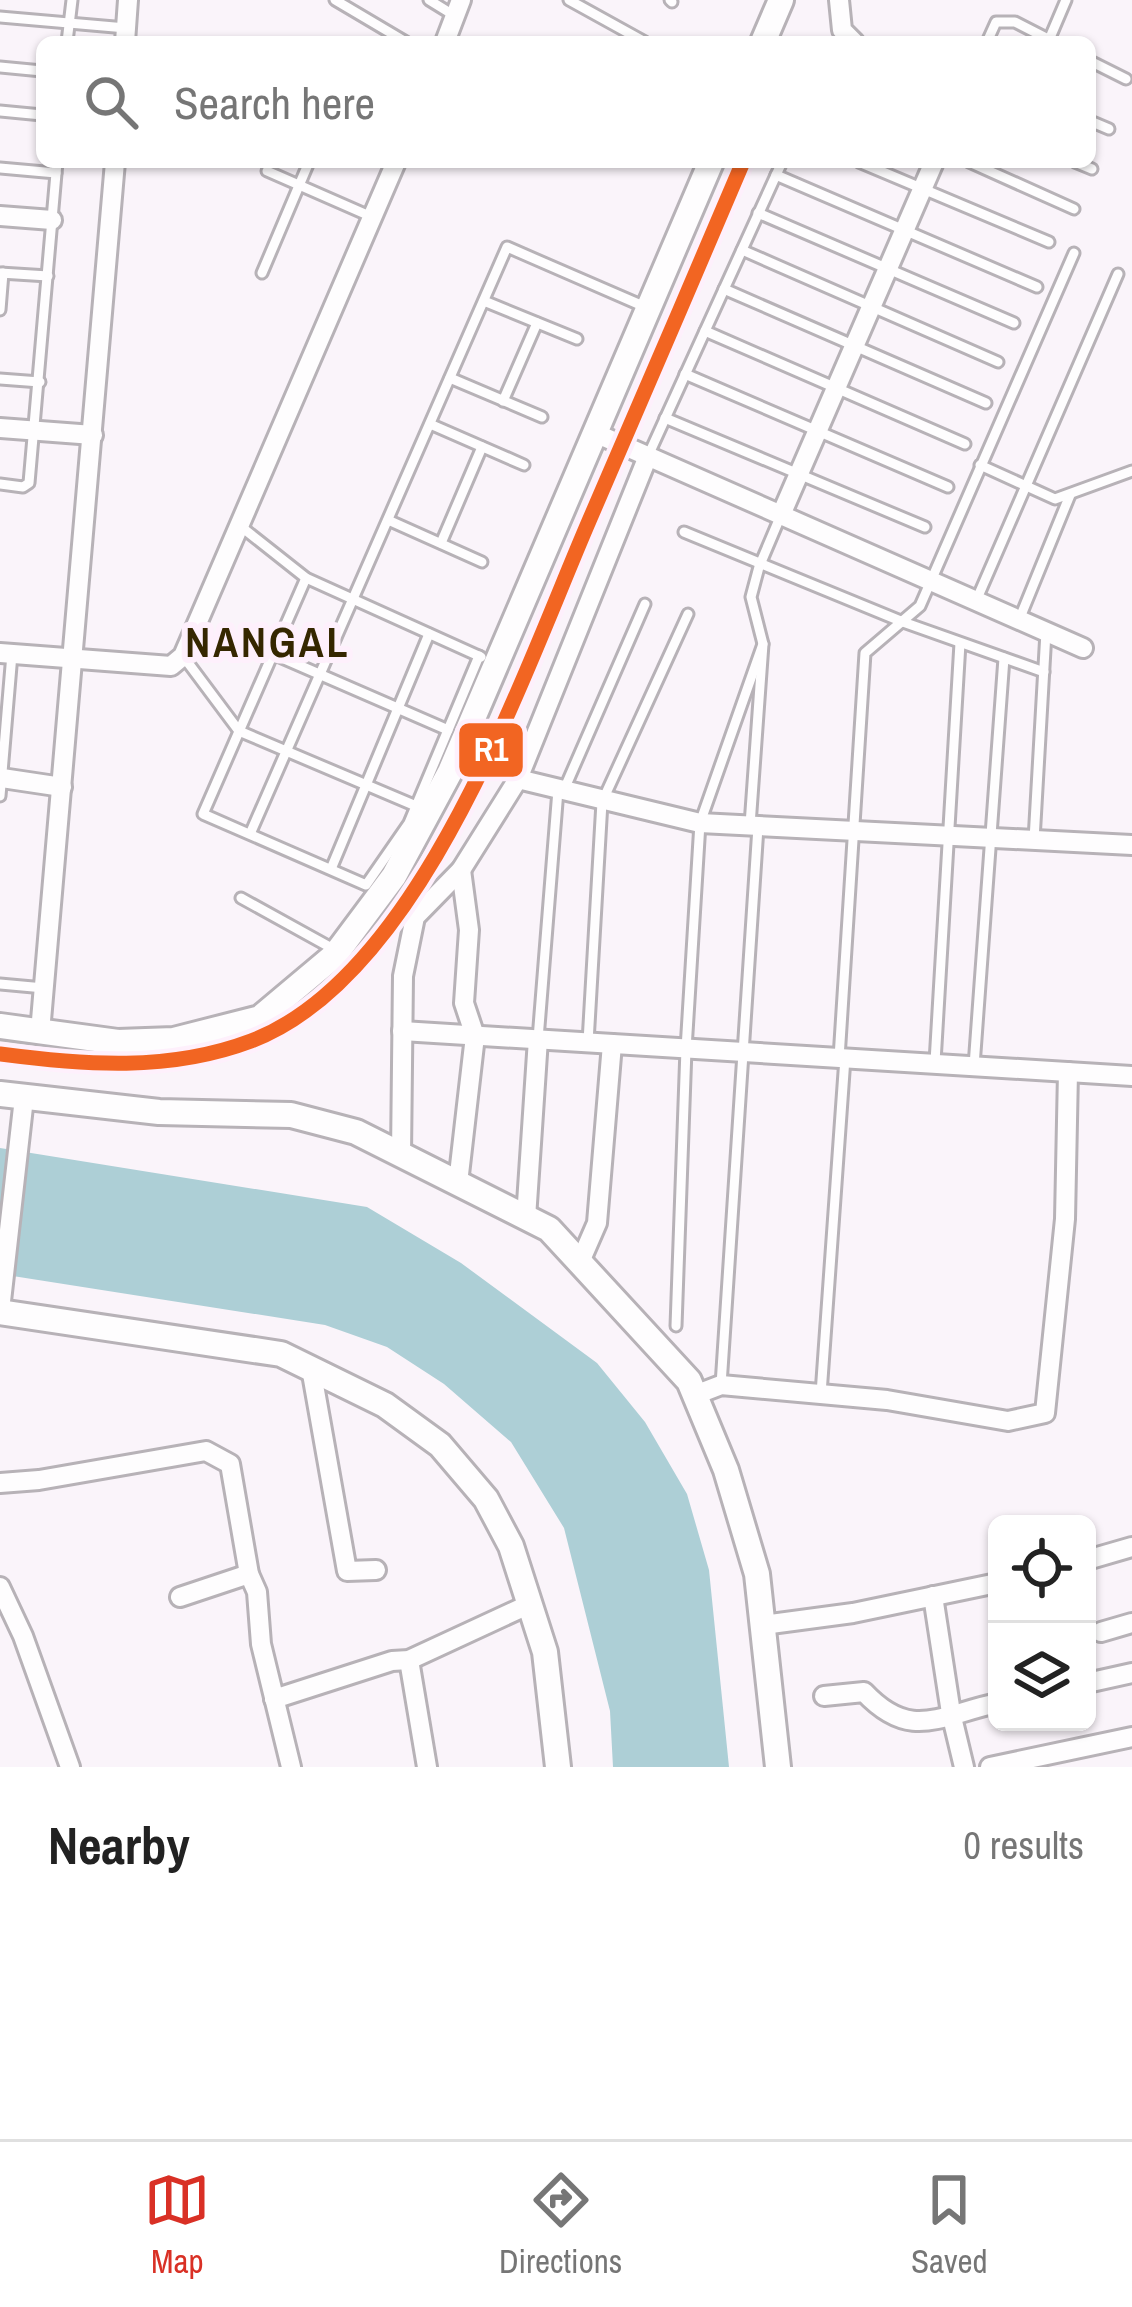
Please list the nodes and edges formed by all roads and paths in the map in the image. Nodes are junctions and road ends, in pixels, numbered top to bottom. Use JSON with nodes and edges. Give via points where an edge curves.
{"nodes":[{"id":1,"x":72,"y":0,"type":"edge"},
{"id":2,"x":129,"y":0,"type":"edge"},
{"id":3,"x":335,"y":0,"type":"edge"},
{"id":4,"x":429,"y":0,"type":"edge"},
{"id":5,"x":569,"y":0,"type":"edge"},
{"id":6,"x":781,"y":0,"type":"edge"},
{"id":7,"x":839,"y":0,"type":"edge"},
{"id":8,"x":1066,"y":0,"type":"edge"},
{"id":9,"x":458,"y":8,"type":"edge"},
{"id":10,"x":0,"y":16,"type":"edge"},
{"id":11,"x":69,"y":23,"type":"junction"},
{"id":12,"x":125,"y":35,"type":"edge"},
{"id":13,"x":68,"y":36,"type":"edge"},
{"id":14,"x":396,"y":36,"type":"edge"},
{"id":15,"x":634,"y":36,"type":"edge"},
{"id":16,"x":766,"y":36,"type":"edge"},
{"id":17,"x":844,"y":36,"type":"edge"},
{"id":18,"x":990,"y":36,"type":"edge"},
{"id":19,"x":1042,"y":36,"type":"edge"},
{"id":20,"x":1053,"y":36,"type":"edge"},
{"id":21,"x":1096,"y":64,"type":"edge"},
{"id":22,"x":0,"y":67,"type":"edge"},
{"id":23,"x":36,"y":70,"type":"edge"},
{"id":24,"x":1126,"y":79,"type":"dead end"},
{"id":25,"x":0,"y":111,"type":"edge"},
{"id":26,"x":36,"y":114,"type":"edge"},
{"id":27,"x":1096,"y":124,"type":"edge"},
{"id":28,"x":1108,"y":129,"type":"dead end"},
{"id":29,"x":0,"y":168,"type":"edge"},
{"id":30,"x":57,"y":168,"type":"edge"},
{"id":31,"x":115,"y":168,"type":"edge"},
{"id":32,"x":306,"y":168,"type":"edge"},
{"id":33,"x":393,"y":168,"type":"edge"},
{"id":34,"x":708,"y":168,"type":"edge"},
{"id":35,"x":779,"y":168,"type":"edge"},
{"id":36,"x":875,"y":168,"type":"edge"},
{"id":37,"x":931,"y":168,"type":"edge"},
{"id":38,"x":983,"y":168,"type":"edge"},
{"id":39,"x":267,"y":171,"type":"dead end"},
{"id":40,"x":776,"y":175,"type":"junction"},
{"id":41,"x":299,"y":185,"type":"junction"},
{"id":42,"x":923,"y":188,"type":"junction"},
{"id":43,"x":1074,"y":208,"type":"dead end"},
{"id":44,"x":758,"y":213,"type":"junction"},
{"id":45,"x":0,"y":216,"type":"edge"},
{"id":46,"x":372,"y":217,"type":"junction"},
{"id":47,"x":52,"y":220,"type":"junction"},
{"id":48,"x":904,"y":230,"type":"junction"},
{"id":49,"x":1049,"y":242,"type":"dead end"},
{"id":50,"x":742,"y":250,"type":"junction"},
{"id":51,"x":1074,"y":253,"type":"dead end"},
{"id":52,"x":888,"y":268,"type":"junction"},
{"id":53,"x":262,"y":272,"type":"dead end"},
{"id":54,"x":2,"y":273,"type":"edge"},
{"id":55,"x":1118,"y":274,"type":"dead end"},
{"id":56,"x":48,"y":276,"type":"junction"},
{"id":57,"x":1037,"y":287,"type":"dead end"},
{"id":58,"x":724,"y":290,"type":"junction"},
{"id":59,"x":484,"y":302,"type":"junction"},
{"id":60,"x":872,"y":306,"type":"junction"},
{"id":61,"x":649,"y":308,"type":"junction"},
{"id":62,"x":0,"y":310,"type":"edge"},
{"id":63,"x":1014,"y":322,"type":"dead end"},
{"id":64,"x":537,"y":323,"type":"junction"},
{"id":65,"x":705,"y":331,"type":"junction"},
{"id":66,"x":577,"y":340,"type":"dead end"},
{"id":67,"x":853,"y":345,"type":"junction"},
{"id":68,"x":998,"y":362,"type":"dead end"},
{"id":69,"x":685,"y":374,"type":"junction"},
{"id":70,"x":450,"y":378,"type":"junction"},
{"id":71,"x":0,"y":379,"type":"edge"},
{"id":72,"x":40,"y":382,"type":"junction"},
{"id":73,"x":835,"y":388,"type":"junction"},
{"id":74,"x":503,"y":400,"type":"junction"},
{"id":75,"x":986,"y":403,"type":"dead end"},
{"id":76,"x":542,"y":417,"type":"dead end"},
{"id":77,"x":665,"y":418,"type":"junction"},
{"id":78,"x":430,"y":424,"type":"junction"},
{"id":79,"x":0,"y":428,"type":"edge"},
{"id":80,"x":36,"y":430,"type":"junction"},
{"id":81,"x":817,"y":431,"type":"junction"},
{"id":82,"x":595,"y":433,"type":"junction"},
{"id":83,"x":93,"y":435,"type":"junction"},
{"id":84,"x":965,"y":444,"type":"dead end"},
{"id":85,"x":482,"y":447,"type":"junction"},
{"id":86,"x":648,"y":456,"type":"junction"},
{"id":87,"x":524,"y":465,"type":"dead end"},
{"id":88,"x":980,"y":465,"type":"junction"},
{"id":89,"x":1132,"y":471,"type":"edge"},
{"id":90,"x":798,"y":474,"type":"junction"},
{"id":91,"x":0,"y":484,"type":"edge"},
{"id":92,"x":1026,"y":486,"type":"junction"},
{"id":93,"x":948,"y":487,"type":"dead end"},
{"id":94,"x":1070,"y":495,"type":"junction"},
{"id":95,"x":781,"y":515,"type":"junction"},
{"id":96,"x":388,"y":520,"type":"junction"},
{"id":97,"x":239,"y":525,"type":"junction"},
{"id":98,"x":925,"y":527,"type":"dead end"},
{"id":99,"x":684,"y":532,"type":"dead end"},
{"id":100,"x":441,"y":543,"type":"junction"},
{"id":101,"x":482,"y":562,"type":"dead end"},
{"id":102,"x":760,"y":564,"type":"junction"},
{"id":103,"x":306,"y":578,"type":"junction"},
{"id":104,"x":928,"y":580,"type":"junction"},
{"id":105,"x":353,"y":599,"type":"junction"},
{"id":106,"x":976,"y":601,"type":"junction"},
{"id":107,"x":645,"y":604,"type":"dead end"},
{"id":108,"x":688,"y":614,"type":"dead end"},
{"id":109,"x":1019,"y":620,"type":"junction"},
{"id":110,"x":903,"y":622,"type":"junction"},
{"id":111,"x":1046,"y":632,"type":"junction"},
{"id":112,"x":430,"y":634,"type":"junction"},
{"id":113,"x":960,"y":643,"type":"junction"},
{"id":114,"x":763,"y":644,"type":"junction"},
{"id":115,"x":1083,"y":648,"type":"dead end"},
{"id":116,"x":6,"y":653,"type":"edge"},
{"id":117,"x":273,"y":654,"type":"junction"},
{"id":118,"x":183,"y":656,"type":"junction"},
{"id":119,"x":74,"y":658,"type":"junction"},
{"id":120,"x":1004,"y":658,"type":"junction"},
{"id":121,"x":488,"y":660,"type":"junction"},
{"id":122,"x":1044,"y":672,"type":"junction"},
{"id":123,"x":320,"y":674,"type":"junction"},
{"id":124,"x":398,"y":709,"type":"junction"},
{"id":125,"x":448,"y":730,"type":"junction"},
{"id":126,"x":3,"y":731,"type":"edge"},
{"id":127,"x":239,"y":731,"type":"junction"},
{"id":128,"x":286,"y":751,"type":"junction"},
{"id":129,"x":518,"y":779,"type":"junction"},
{"id":130,"x":1,"y":784,"type":"edge"},
{"id":131,"x":366,"y":785,"type":"junction"},
{"id":132,"x":62,"y":787,"type":"junction"},
{"id":133,"x":561,"y":791,"type":"junction"},
{"id":134,"x":602,"y":802,"type":"junction"},
{"id":135,"x":416,"y":806,"type":"junction"},
{"id":136,"x":700,"y":823,"type":"junction"},
{"id":137,"x":753,"y":826,"type":"junction"},
{"id":138,"x":855,"y":831,"type":"junction"},
{"id":139,"x":250,"y":834,"type":"junction"},
{"id":140,"x":949,"y":836,"type":"junction"},
{"id":141,"x":993,"y":838,"type":"junction"},
{"id":142,"x":1034,"y":840,"type":"junction"},
{"id":143,"x":1132,"y":845,"type":"edge"},
{"id":144,"x":331,"y":869,"type":"junction"},
{"id":145,"x":461,"y":870,"type":"junction"},
{"id":146,"x":241,"y":898,"type":"dead end"},
{"id":147,"x":337,"y":951,"type":"junction"},
{"id":148,"x":0,"y":984,"type":"edge"},
{"id":149,"x":44,"y":988,"type":"junction"},
{"id":150,"x":0,"y":1026,"type":"edge"},
{"id":151,"x":403,"y":1031,"type":"junction"},
{"id":152,"x":40,"y":1032,"type":"junction"},
{"id":153,"x":475,"y":1036,"type":"junction"},
{"id":154,"x":538,"y":1040,"type":"junction"},
{"id":155,"x":588,"y":1042,"type":"junction"},
{"id":156,"x":612,"y":1044,"type":"junction"},
{"id":157,"x":686,"y":1048,"type":"junction"},
{"id":158,"x":743,"y":1052,"type":"junction"},
{"id":159,"x":842,"y":1058,"type":"junction"},
{"id":160,"x":935,"y":1064,"type":"junction"},
{"id":161,"x":974,"y":1066,"type":"junction"},
{"id":162,"x":1068,"y":1072,"type":"junction"},
{"id":163,"x":1132,"y":1076,"type":"edge"},
{"id":164,"x":12,"y":1096,"type":"edge"},
{"id":165,"x":400,"y":1155,"type":"junction"},
{"id":166,"x":458,"y":1183,"type":"junction"},
{"id":167,"x":526,"y":1218,"type":"junction"},
{"id":168,"x":580,"y":1262,"type":"junction"},
{"id":169,"x":0,"y":1311,"type":"edge"},
{"id":170,"x":676,"y":1326,"type":"dead end"},
{"id":171,"x":311,"y":1369,"type":"junction"},
{"id":172,"x":721,"y":1385,"type":"junction"},
{"id":173,"x":821,"y":1394,"type":"junction"},
{"id":174,"x":695,"y":1395,"type":"junction"},
{"id":175,"x":0,"y":1483,"type":"edge"},
{"id":176,"x":1132,"y":1547,"type":"edge"},
{"id":177,"x":1096,"y":1557,"type":"edge"},
{"id":178,"x":376,"y":1570,"type":"dead end"},
{"id":179,"x":249,"y":1574,"type":"junction"},
{"id":180,"x":988,"y":1585,"type":"edge"},
{"id":181,"x":0,"y":1587,"type":"edge"},
{"id":182,"x":933,"y":1596,"type":"junction"},
{"id":183,"x":179,"y":1597,"type":"dead end"},
{"id":184,"x":530,"y":1604,"type":"junction"},
{"id":185,"x":1132,"y":1623,"type":"edge"},
{"id":186,"x":763,"y":1625,"type":"junction"},
{"id":187,"x":1101,"y":1632,"type":"dead end"},
{"id":188,"x":409,"y":1660,"type":"junction"},
{"id":189,"x":1132,"y":1673,"type":"edge"},
{"id":190,"x":1096,"y":1681,"type":"edge"},
{"id":191,"x":824,"y":1696,"type":"dead end"},
{"id":192,"x":274,"y":1699,"type":"junction"},
{"id":193,"x":988,"y":1705,"type":"edge"},
{"id":194,"x":951,"y":1713,"type":"junction"},
{"id":195,"x":1132,"y":1737,"type":"edge"},
{"id":196,"x":70,"y":1767,"type":"edge"},
{"id":197,"x":291,"y":1767,"type":"edge"},
{"id":198,"x":427,"y":1767,"type":"edge"},
{"id":199,"x":558,"y":1767,"type":"edge"},
{"id":200,"x":778,"y":1767,"type":"edge"},
{"id":201,"x":964,"y":1767,"type":"edge"},
{"id":202,"x":990,"y":1767,"type":"edge"}],
"edges":[{"from":1,"to":11,"type":"lane"},
{"from":2,"to":12,"type":"street"},
{"from":3,"to":14,"type":"lane"},
{"from":4,"to":9,"type":"lane"},
{"from":5,"to":15,"type":"lane"},
{"from":6,"to":16,"type":"street"},
{"from":7,"to":17,"type":"street"},
{"from":8,"to":20,"type":"lane"},
{"from":10,"to":11,"type":"lane"},
{"from":11,"to":12,"type":"lane"},
{"from":11,"to":13,"type":"lane"},
{"from":18,"to":19,"type":"lane","via":[[996,22],[1015,22]]},
{"from":21,"to":24,"type":"lane"},
{"from":22,"to":23,"type":"lane"},
{"from":25,"to":26,"type":"lane"},
{"from":27,"to":28,"type":"lane"},
{"from":29,"to":30,"type":"lane"},
{"from":30,"to":47,"type":"lane"},
{"from":31,"to":83,"type":"street"},
{"from":32,"to":41,"type":"lane"},
{"from":33,"to":46,"type":"street"},
{"from":34,"to":61,"type":"street"},
{"from":35,"to":40,"type":"lane"},
{"from":36,"to":42,"type":"lane"},
{"from":37,"to":42,"type":"street"},
{"from":38,"to":43,"type":"lane"},
{"from":39,"to":41,"type":"lane"},
{"from":40,"to":44,"type":"lane"},
{"from":40,"to":48,"type":"lane"},
{"from":41,"to":46,"type":"lane"},
{"from":41,"to":53,"type":"lane"},
{"from":42,"to":48,"type":"street"},
{"from":42,"to":49,"type":"lane"},
{"from":44,"to":50,"type":"lane"},
{"from":44,"to":52,"type":"lane"},
{"from":45,"to":47,"type":"street"},
{"from":46,"to":97,"type":"street"},
{"from":47,"to":56,"type":"lane"},
{"from":48,"to":52,"type":"street"},
{"from":48,"to":57,"type":"lane"},
{"from":50,"to":58,"type":"lane"},
{"from":50,"to":60,"type":"lane"},
{"from":51,"to":88,"type":"lane"},
{"from":52,"to":60,"type":"street"},
{"from":52,"to":63,"type":"lane"},
{"from":54,"to":56,"type":"lane"},
{"from":54,"to":62,"type":"lane"},
{"from":55,"to":92,"type":"lane"},
{"from":56,"to":72,"type":"lane"},
{"from":58,"to":65,"type":"lane"},
{"from":58,"to":67,"type":"lane"},
{"from":59,"to":61,"type":"lane","via":[[508,247]]},
{"from":59,"to":64,"type":"lane"},
{"from":59,"to":70,"type":"lane"},
{"from":60,"to":67,"type":"street"},
{"from":60,"to":68,"type":"lane"},
{"from":61,"to":82,"type":"street"},
{"from":64,"to":66,"type":"lane"},
{"from":64,"to":74,"type":"lane"},
{"from":65,"to":69,"type":"lane"},
{"from":65,"to":73,"type":"lane"},
{"from":67,"to":73,"type":"street"},
{"from":67,"to":75,"type":"lane"},
{"from":69,"to":77,"type":"lane"},
{"from":69,"to":81,"type":"lane"},
{"from":70,"to":74,"type":"lane"},
{"from":70,"to":78,"type":"lane"},
{"from":71,"to":72,"type":"lane"},
{"from":72,"to":80,"type":"lane"},
{"from":73,"to":81,"type":"street"},
{"from":73,"to":84,"type":"lane"},
{"from":74,"to":76,"type":"lane"},
{"from":77,"to":86,"type":"lane"},
{"from":77,"to":90,"type":"lane"},
{"from":78,"to":85,"type":"lane"},
{"from":78,"to":96,"type":"lane"},
{"from":79,"to":80,"type":"street"},
{"from":80,"to":83,"type":"street"},
{"from":80,"to":91,"type":"lane","via":[[29,483]]},
{"from":81,"to":90,"type":"street"},
{"from":81,"to":93,"type":"lane"},
{"from":82,"to":86,"type":"street"},
{"from":82,"to":121,"type":"street"},
{"from":83,"to":119,"type":"street"},
{"from":85,"to":87,"type":"lane"},
{"from":85,"to":100,"type":"lane"},
{"from":86,"to":95,"type":"street"},
{"from":86,"to":129,"type":"street"},
{"from":88,"to":92,"type":"lane"},
{"from":88,"to":104,"type":"lane"},
{"from":89,"to":94,"type":"lane"},
{"from":90,"to":95,"type":"street"},
{"from":90,"to":98,"type":"lane"},
{"from":92,"to":94,"type":"lane","via":[[1055,499]]},
{"from":92,"to":106,"type":"lane"},
{"from":94,"to":109,"type":"lane"},
{"from":95,"to":102,"type":"lane"},
{"from":95,"to":104,"type":"street"},
{"from":96,"to":100,"type":"lane"},
{"from":96,"to":105,"type":"lane"},
{"from":97,"to":103,"type":"lane"},
{"from":97,"to":118,"type":"street"},
{"from":99,"to":102,"type":"lane"},
{"from":100,"to":101,"type":"lane"},
{"from":102,"to":110,"type":"lane"},
{"from":102,"to":114,"type":"lane","via":[[752,597]]},
{"from":103,"to":105,"type":"lane"},
{"from":103,"to":117,"type":"lane"},
{"from":104,"to":106,"type":"street"},
{"from":104,"to":110,"type":"lane","via":[[920,606]]},
{"from":105,"to":112,"type":"lane"},
{"from":105,"to":123,"type":"lane"},
{"from":106,"to":109,"type":"street"},
{"from":107,"to":133,"type":"lane"},
{"from":108,"to":134,"type":"lane"},
{"from":109,"to":111,"type":"street"},
{"from":110,"to":113,"type":"lane"},
{"from":110,"to":138,"type":"lane","via":[[866,653]]},
{"from":111,"to":115,"type":"street"},
{"from":111,"to":122,"type":"lane"},
{"from":112,"to":121,"type":"lane"},
{"from":112,"to":124,"type":"lane"},
{"from":113,"to":120,"type":"lane"},
{"from":113,"to":140,"type":"lane"},
{"from":114,"to":136,"type":"lane"},
{"from":114,"to":137,"type":"lane"},
{"from":116,"to":119,"type":"street"},
{"from":116,"to":126,"type":"lane"},
{"from":117,"to":123,"type":"lane"},
{"from":117,"to":127,"type":"lane"},
{"from":118,"to":119,"type":"street","via":[[171,666]]},
{"from":118,"to":127,"type":"lane"},
{"from":119,"to":132,"type":"street"},
{"from":120,"to":122,"type":"lane"},
{"from":120,"to":141,"type":"lane"},
{"from":121,"to":125,"type":"lane"},
{"from":121,"to":147,"type":"street","via":[[451,772],[394,876]]},
{"from":122,"to":142,"type":"lane"},
{"from":123,"to":124,"type":"lane"},
{"from":123,"to":128,"type":"lane"},
{"from":124,"to":125,"type":"lane"},
{"from":124,"to":131,"type":"lane"},
{"from":125,"to":135,"type":"lane"},
{"from":126,"to":130,"type":"lane"},
{"from":127,"to":128,"type":"lane"},
{"from":127,"to":139,"type":"lane","via":[[203,814]]},
{"from":128,"to":131,"type":"lane"},
{"from":128,"to":139,"type":"lane"},
{"from":129,"to":133,"type":"street"},
{"from":129,"to":145,"type":"street"},
{"from":130,"to":132,"type":"street"},
{"from":131,"to":135,"type":"lane"},
{"from":131,"to":144,"type":"lane"},
{"from":132,"to":149,"type":"street"},
{"from":133,"to":134,"type":"street"},
{"from":133,"to":154,"type":"lane"},
{"from":134,"to":136,"type":"street"},
{"from":134,"to":155,"type":"lane"},
{"from":135,"to":144,"type":"lane","via":[[366,884]]},
{"from":136,"to":137,"type":"street"},
{"from":136,"to":157,"type":"lane"},
{"from":137,"to":138,"type":"street"},
{"from":137,"to":158,"type":"lane"},
{"from":138,"to":140,"type":"street"},
{"from":138,"to":159,"type":"lane"},
{"from":139,"to":144,"type":"lane"},
{"from":140,"to":141,"type":"street"},
{"from":140,"to":160,"type":"lane"},
{"from":141,"to":142,"type":"street"},
{"from":141,"to":161,"type":"lane"},
{"from":142,"to":143,"type":"street"},
{"from":145,"to":151,"type":"street","via":[[416,917]]},
{"from":145,"to":153,"type":"street","via":[[469,930],[464,1003]]},
{"from":146,"to":147,"type":"lane"},
{"from":147,"to":152,"type":"street","via":[[260,1018],[174,1040]]},
{"from":148,"to":149,"type":"lane"},
{"from":149,"to":152,"type":"street"},
{"from":150,"to":152,"type":"street"},
{"from":151,"to":153,"type":"street"},
{"from":151,"to":165,"type":"street"},
{"from":153,"to":154,"type":"street"},
{"from":153,"to":166,"type":"street"},
{"from":154,"to":155,"type":"street"},
{"from":154,"to":167,"type":"street"},
{"from":155,"to":156,"type":"street"},
{"from":156,"to":157,"type":"street"},
{"from":156,"to":168,"type":"street","via":[[597,1223]]},
{"from":157,"to":158,"type":"street"},
{"from":157,"to":170,"type":"lane"},
{"from":158,"to":159,"type":"street"},
{"from":158,"to":172,"type":"lane"},
{"from":159,"to":160,"type":"street"},
{"from":159,"to":173,"type":"lane"},
{"from":160,"to":161,"type":"street"},
{"from":161,"to":162,"type":"street"},
{"from":162,"to":163,"type":"street"},
{"from":162,"to":173,"type":"street","via":[[1065,1219],[1045,1413],[1007,1421]]},
{"from":164,"to":165,"type":"street","via":[[291,1115],[356,1132]]},
{"from":164,"to":169,"type":"street"},
{"from":165,"to":166,"type":"street"},
{"from":166,"to":167,"type":"street"},
{"from":167,"to":168,"type":"street","via":[[549,1229]]},
{"from":168,"to":174,"type":"street"},
{"from":169,"to":171,"type":"street","via":[[281,1354]]},
{"from":171,"to":178,"type":"street","via":[[346,1571]]},
{"from":171,"to":184,"type":"street","via":[[386,1405],[440,1444],[486,1498]]},
{"from":172,"to":173,"type":"street"},
{"from":172,"to":174,"type":"street"},
{"from":174,"to":186,"type":"street","via":[[757,1574]]},
{"from":175,"to":179,"type":"street","via":[[219,1455],[230,1464]]},
{"from":176,"to":177,"type":"street"},
{"from":179,"to":183,"type":"street"},
{"from":179,"to":192,"type":"street"},
{"from":180,"to":182,"type":"street"},
{"from":181,"to":196,"type":"street"},
{"from":182,"to":186,"type":"street"},
{"from":182,"to":194,"type":"street"},
{"from":184,"to":188,"type":"street"},
{"from":184,"to":199,"type":"street","via":[[545,1652]]},
{"from":185,"to":187,"type":"street"},
{"from":186,"to":200,"type":"street"},
{"from":188,"to":192,"type":"street"},
{"from":188,"to":198,"type":"street"},
{"from":189,"to":190,"type":"street"},
{"from":191,"to":194,"type":"street","via":[[863,1692],[907,1724]]},
{"from":192,"to":197,"type":"street"},
{"from":193,"to":194,"type":"street"},
{"from":194,"to":201,"type":"street"},
{"from":195,"to":202,"type":"street"}]}
